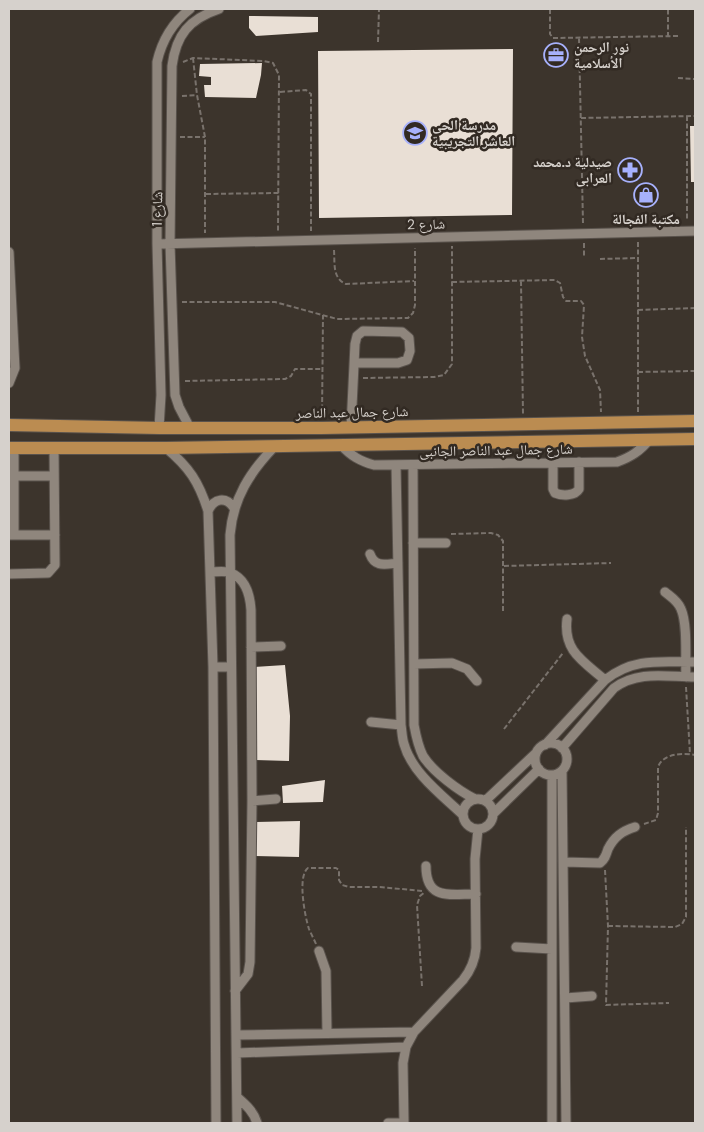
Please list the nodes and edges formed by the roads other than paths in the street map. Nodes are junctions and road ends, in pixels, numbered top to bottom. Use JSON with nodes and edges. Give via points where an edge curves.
{"nodes":[{"id":1,"x":190,"y":9,"type":"edge"},
{"id":2,"x":219,"y":9,"type":"edge"},
{"id":3,"x":691,"y":231,"type":"edge"},
{"id":4,"x":157,"y":244,"type":"junction"},
{"id":5,"x":170,"y":244,"type":"junction"},
{"id":6,"x":9,"y":252,"type":"edge"},
{"id":7,"x":354,"y":363,"type":"junction"},
{"id":8,"x":9,"y":383,"type":"edge"},
{"id":9,"x":695,"y":421,"type":"edge"},
{"id":10,"x":11,"y":422,"type":"edge"},
{"id":11,"x":351,"y":427,"type":"junction"},
{"id":12,"x":159,"y":428,"type":"junction"},
{"id":13,"x":190,"y":428,"type":"junction"},
{"id":14,"x":650,"y":439,"type":"junction"},
{"id":15,"x":695,"y":439,"type":"edge"},
{"id":16,"x":341,"y":445,"type":"junction"},
{"id":17,"x":275,"y":446,"type":"junction"},
{"id":18,"x":11,"y":448,"type":"edge"},
{"id":19,"x":54,"y":448,"type":"junction"},
{"id":20,"x":166,"y":448,"type":"junction"},
{"id":21,"x":552,"y":462,"type":"junction"},
{"id":22,"x":579,"y":462,"type":"junction"},
{"id":23,"x":396,"y":465,"type":"junction"},
{"id":24,"x":413,"y":465,"type":"junction"},
{"id":25,"x":11,"y":476,"type":"edge"},
{"id":26,"x":54,"y":476,"type":"junction"},
{"id":27,"x":234,"y":508,"type":"junction"},
{"id":28,"x":208,"y":511,"type":"junction"},
{"id":29,"x":12,"y":535,"type":"edge"},
{"id":30,"x":55,"y":535,"type":"junction"},
{"id":31,"x":413,"y":543,"type":"junction"},
{"id":32,"x":446,"y":543,"type":"road end"},
{"id":33,"x":370,"y":554,"type":"dead end"},
{"id":34,"x":398,"y":563,"type":"junction"},
{"id":35,"x":210,"y":572,"type":"junction"},
{"id":36,"x":230,"y":572,"type":"junction"},
{"id":37,"x":9,"y":574,"type":"edge"},
{"id":38,"x":665,"y":592,"type":"dead end"},
{"id":39,"x":399,"y":606,"type":"junction"},
{"id":40,"x":414,"y":606,"type":"junction"},
{"id":41,"x":567,"y":619,"type":"dead end"},
{"id":42,"x":251,"y":646,"type":"junction"},
{"id":43,"x":281,"y":646,"type":"dead end"},
{"id":44,"x":686,"y":662,"type":"junction"},
{"id":45,"x":695,"y":662,"type":"edge"},
{"id":46,"x":414,"y":664,"type":"junction"},
{"id":47,"x":212,"y":667,"type":"junction"},
{"id":48,"x":231,"y":667,"type":"junction"},
{"id":49,"x":691,"y":677,"type":"edge"},
{"id":50,"x":605,"y":680,"type":"junction"},
{"id":51,"x":477,"y":681,"type":"dead end"},
{"id":52,"x":371,"y":722,"type":"dead end"},
{"id":53,"x":401,"y":725,"type":"junction"},
{"id":54,"x":545,"y":745,"type":"junction"},
{"id":55,"x":562,"y":748,"type":"junction"},
{"id":56,"x":536,"y":753,"type":"junction"},
{"id":57,"x":539,"y":769,"type":"junction"},
{"id":58,"x":562,"y":771,"type":"junction"},
{"id":59,"x":552,"y":775,"type":"junction"},
{"id":60,"x":276,"y":799,"type":"dead end"},
{"id":61,"x":480,"y":800,"type":"junction"},
{"id":62,"x":252,"y":801,"type":"junction"},
{"id":63,"x":493,"y":814,"type":"junction"},
{"id":64,"x":463,"y":815,"type":"junction"},
{"id":65,"x":635,"y":827,"type":"road end"},
{"id":66,"x":478,"y":829,"type":"junction"},
{"id":67,"x":564,"y":862,"type":"junction"},
{"id":68,"x":426,"y":866,"type":"dead end"},
{"id":69,"x":476,"y":894,"type":"junction"},
{"id":70,"x":516,"y":947,"type":"dead end"},
{"id":71,"x":552,"y":949,"type":"junction"},
{"id":72,"x":319,"y":951,"type":"road end"},
{"id":73,"x":235,"y":991,"type":"junction"},
{"id":74,"x":592,"y":996,"type":"dead end"},
{"id":75,"x":564,"y":998,"type":"junction"},
{"id":76,"x":414,"y":1032,"type":"junction"},
{"id":77,"x":323,"y":1034,"type":"junction"},
{"id":78,"x":236,"y":1035,"type":"junction"},
{"id":79,"x":406,"y":1047,"type":"junction"},
{"id":80,"x":320,"y":1050,"type":"junction"},
{"id":81,"x":237,"y":1053,"type":"junction"},
{"id":82,"x":238,"y":1098,"type":"junction"},
{"id":83,"x":388,"y":1122,"type":"edge"},
{"id":84,"x":216,"y":1123,"type":"edge"},
{"id":85,"x":237,"y":1123,"type":"edge"},
{"id":86,"x":257,"y":1123,"type":"edge"},
{"id":87,"x":404,"y":1123,"type":"edge"},
{"id":88,"x":552,"y":1123,"type":"edge"},
{"id":89,"x":566,"y":1123,"type":"edge"}],
"edges":[{"from":1,"to":4,"type":"street","name":"شارع 1","via":[[173,24],[157,62]]},
{"from":2,"to":5,"type":"street","name":"شارع 1","via":[[204,14],[191,24],[180,37],[174,52]]},
{"from":3,"to":5,"type":"street","name":"شارع 2"},
{"from":4,"to":5,"type":"street","name":"شارع 2"},
{"from":4,"to":12,"type":"street","name":"شارع 1"},
{"from":5,"to":13,"type":"street","name":"شارع 1","via":[[175,395]]},
{"from":6,"to":8,"type":"street","via":[[15,368]]},
{"from":7,"to":7,"type":"street","via":[[354,344],[362,331],[402,332],[409,338],[410,352],[406,360],[398,363]]},
{"from":7,"to":11,"type":"street"},
{"from":9,"to":11,"type":"main road","name":"شارع جمال عبد الناصر"},
{"from":10,"to":12,"type":"main road","name":"شارع جمال عبد الناصر"},
{"from":11,"to":13,"type":"main road","name":"شارع جمال عبد الناصر"},
{"from":12,"to":13,"type":"main road","name":"شارع جمال عبد الناصر"},
{"from":14,"to":15,"type":"main road"},
{"from":14,"to":16,"type":"main road"},
{"from":14,"to":22,"type":"street","name":"شارع جمال عبد الناصر الجانبى","via":[[630,457],[617,462]]},
{"from":16,"to":17,"type":"main road"},
{"from":16,"to":23,"type":"street","name":"شارع جمال عبد الناصر الجانبى","via":[[361,462]]},
{"from":17,"to":20,"type":"main road"},
{"from":17,"to":27,"type":"street","via":[[250,475]]},
{"from":18,"to":19,"type":"main road"},
{"from":18,"to":25,"type":"street"},
{"from":19,"to":20,"type":"main road"},
{"from":19,"to":26,"type":"street"},
{"from":20,"to":28,"type":"street","via":[[193,475]]},
{"from":21,"to":22,"type":"street","name":"شارع جمال عبد الناصر الجانبى"},
{"from":21,"to":22,"type":"street","via":[[553,488],[558,494],[578,492]]},
{"from":21,"to":24,"type":"street","name":"شارع جمال عبد الناصر الجانبى"},
{"from":23,"to":24,"type":"street","name":"شارع جمال عبد الناصر الجانبى"},
{"from":23,"to":34,"type":"street"},
{"from":24,"to":31,"type":"street"},
{"from":25,"to":26,"type":"street"},
{"from":25,"to":29,"type":"street"},
{"from":26,"to":30,"type":"street"},
{"from":27,"to":28,"type":"street","via":[[230,503],[216,500]]},
{"from":27,"to":36,"type":"street"},
{"from":28,"to":35,"type":"street"},
{"from":29,"to":30,"type":"street"},
{"from":30,"to":37,"type":"street","via":[[52,571],[45,574]]},
{"from":31,"to":32,"type":"street"},
{"from":31,"to":40,"type":"street"},
{"from":33,"to":34,"type":"street","via":[[377,564]]},
{"from":34,"to":39,"type":"street"},
{"from":35,"to":36,"type":"street"},
{"from":35,"to":47,"type":"street"},
{"from":36,"to":42,"type":"street","via":[[242,581],[250,594]]},
{"from":36,"to":48,"type":"street"},
{"from":38,"to":44,"type":"street","via":[[681,608]]},
{"from":39,"to":40,"type":"street"},
{"from":39,"to":53,"type":"street"},
{"from":40,"to":46,"type":"street"},
{"from":41,"to":50,"type":"street","via":[[565,632],[569,645]]},
{"from":42,"to":43,"type":"street"},
{"from":42,"to":62,"type":"street"},
{"from":44,"to":45,"type":"street"},
{"from":44,"to":49,"type":"street"},
{"from":44,"to":50,"type":"street","via":[[640,663],[616,671]]},
{"from":46,"to":51,"type":"street","via":[[452,663],[467,669]]},
{"from":46,"to":61,"type":"street","via":[[414,725],[424,757],[460,791]]},
{"from":47,"to":48,"type":"street"},
{"from":47,"to":84,"type":"street"},
{"from":48,"to":73,"type":"street"},
{"from":49,"to":55,"type":"street","via":[[642,676],[623,682],[614,688]]},
{"from":50,"to":54,"type":"street"},
{"from":52,"to":53,"type":"street"},
{"from":53,"to":64,"type":"street","via":[[404,745],[413,764]]},
{"from":54,"to":55,"type":"street","via":[[554,744]]},
{"from":54,"to":56,"type":"street"},
{"from":55,"to":58,"type":"street","via":[[567,762]]},
{"from":56,"to":57,"type":"street","via":[[535,762]]},
{"from":56,"to":61,"type":"street"},
{"from":57,"to":59,"type":"street"},
{"from":57,"to":63,"type":"street"},
{"from":58,"to":59,"type":"street"},
{"from":58,"to":67,"type":"street"},
{"from":59,"to":71,"type":"street"},
{"from":60,"to":62,"type":"street"},
{"from":61,"to":63,"type":"street","via":[[492,809]]},
{"from":61,"to":64,"type":"street","via":[[466,805]]},
{"from":62,"to":73,"type":"street","via":[[250,962],[248,974]]},
{"from":63,"to":66,"type":"street","via":[[488,824]]},
{"from":64,"to":66,"type":"street","via":[[466,824]]},
{"from":65,"to":67,"type":"street","via":[[614,839],[600,863]]},
{"from":66,"to":69,"type":"street"},
{"from":67,"to":75,"type":"street"},
{"from":68,"to":69,"type":"street","via":[[428,889],[440,894]]},
{"from":69,"to":76,"type":"street","via":[[475,960],[470,971]]},
{"from":70,"to":71,"type":"street"},
{"from":71,"to":88,"type":"street"},
{"from":72,"to":77,"type":"street","via":[[326,972]]},
{"from":73,"to":78,"type":"street"},
{"from":74,"to":75,"type":"street"},
{"from":75,"to":89,"type":"street"},
{"from":76,"to":77,"type":"street"},
{"from":76,"to":79,"type":"street"},
{"from":77,"to":78,"type":"street"},
{"from":77,"to":80,"type":"street"},
{"from":78,"to":81,"type":"street"},
{"from":79,"to":80,"type":"street"},
{"from":79,"to":87,"type":"street","via":[[403,1063]]},
{"from":80,"to":81,"type":"street"},
{"from":81,"to":82,"type":"street"},
{"from":82,"to":85,"type":"street"},
{"from":82,"to":86,"type":"street","via":[[248,1106]]},
{"from":83,"to":87,"type":"street"}]}
